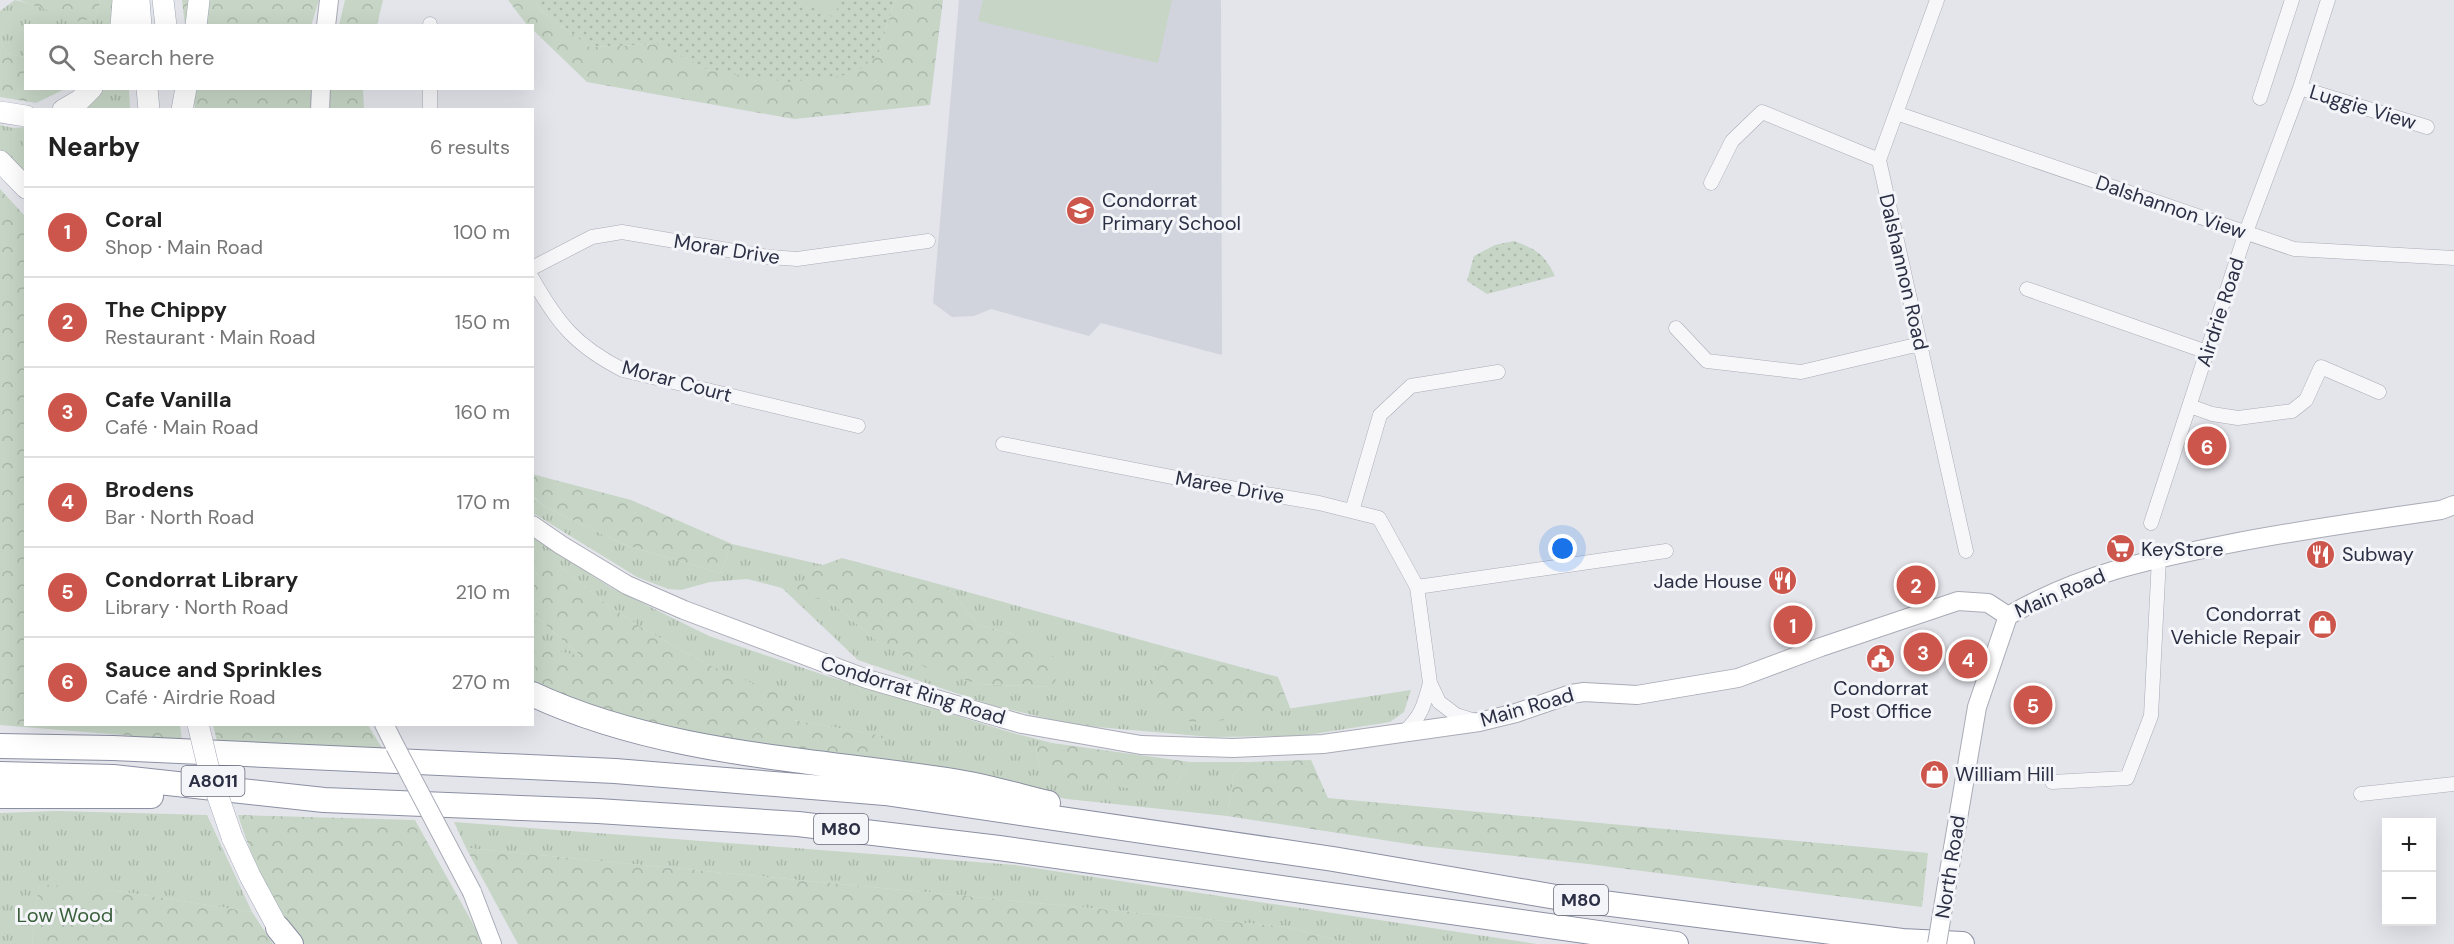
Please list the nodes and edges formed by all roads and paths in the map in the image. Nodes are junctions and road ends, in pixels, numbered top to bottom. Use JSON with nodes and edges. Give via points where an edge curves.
{"nodes":[{"id":1,"x":123,"y":0,"type":"edge"},
{"id":2,"x":139,"y":0,"type":"edge"},
{"id":3,"x":163,"y":0,"type":"edge"},
{"id":4,"x":199,"y":0,"type":"edge"},
{"id":5,"x":329,"y":0,"type":"edge"},
{"id":6,"x":1937,"y":0,"type":"edge"},
{"id":7,"x":2292,"y":0,"type":"edge"},
{"id":8,"x":2328,"y":0,"type":"edge"},
{"id":9,"x":121,"y":24,"type":"edge"},
{"id":10,"x":141,"y":24,"type":"edge"},
{"id":11,"x":166,"y":24,"type":"edge"},
{"id":12,"x":196,"y":24,"type":"edge"},
{"id":13,"x":326,"y":24,"type":"edge"},
{"id":14,"x":2300,"y":88,"type":"junction"},
{"id":15,"x":90,"y":90,"type":"edge"},
{"id":16,"x":147,"y":90,"type":"edge"},
{"id":17,"x":171,"y":90,"type":"edge"},
{"id":18,"x":186,"y":90,"type":"edge"},
{"id":19,"x":321,"y":90,"type":"edge"},
{"id":20,"x":430,"y":90,"type":"edge"},
{"id":21,"x":2260,"y":98,"type":"dead end"},
{"id":22,"x":66,"y":108,"type":"edge"},
{"id":23,"x":149,"y":108,"type":"edge"},
{"id":24,"x":173,"y":108,"type":"edge"},
{"id":25,"x":182,"y":108,"type":"edge"},
{"id":26,"x":320,"y":108,"type":"edge"},
{"id":27,"x":430,"y":108,"type":"edge"},
{"id":28,"x":0,"y":112,"type":"edge"},
{"id":29,"x":1896,"y":113,"type":"junction"},
{"id":30,"x":24,"y":116,"type":"edge"},
{"id":31,"x":2427,"y":127,"type":"dead end"},
{"id":32,"x":1879,"y":160,"type":"junction"},
{"id":33,"x":0,"y":162,"type":"edge"},
{"id":34,"x":1711,"y":183,"type":"dead end"},
{"id":35,"x":24,"y":186,"type":"edge"},
{"id":36,"x":2246,"y":232,"type":"junction"},
{"id":37,"x":928,"y":241,"type":"dead end"},
{"id":38,"x":2454,"y":258,"type":"edge"},
{"id":39,"x":534,"y":267,"type":"edge"},
{"id":40,"x":534,"y":281,"type":"edge"},
{"id":41,"x":2027,"y":290,"type":"dead end"},
{"id":42,"x":1676,"y":328,"type":"dead end"},
{"id":43,"x":1920,"y":344,"type":"junction"},
{"id":44,"x":2208,"y":352,"type":"junction"},
{"id":45,"x":1498,"y":372,"type":"dead end"},
{"id":46,"x":2379,"y":392,"type":"dead end"},
{"id":47,"x":2190,"y":406,"type":"junction"},
{"id":48,"x":858,"y":426,"type":"dead end"},
{"id":49,"x":1003,"y":444,"type":"dead end"},
{"id":50,"x":2454,"y":505,"type":"edge"},
{"id":51,"x":1352,"y":511,"type":"junction"},
{"id":52,"x":2151,"y":523,"type":"dead end"},
{"id":53,"x":534,"y":526,"type":"edge"},
{"id":54,"x":1966,"y":550,"type":"dead end"},
{"id":55,"x":1666,"y":551,"type":"dead end"},
{"id":56,"x":2158,"y":558,"type":"junction"},
{"id":57,"x":1417,"y":587,"type":"junction"},
{"id":58,"x":2008,"y":616,"type":"junction"},
{"id":59,"x":1430,"y":683,"type":"junction"},
{"id":60,"x":534,"y":695,"type":"edge"},
{"id":61,"x":1479,"y":722,"type":"junction"},
{"id":62,"x":198,"y":726,"type":"edge"},
{"id":63,"x":385,"y":726,"type":"edge"},
{"id":64,"x":1403,"y":733,"type":"junction"},
{"id":65,"x":0,"y":739,"type":"edge"},
{"id":66,"x":1323,"y":744,"type":"joint"},
{"id":67,"x":0,"y":746,"type":"edge"},
{"id":68,"x":113,"y":748,"type":"junction"},
{"id":69,"x":0,"y":774,"type":"edge"},
{"id":70,"x":2052,"y":782,"type":"dead end"},
{"id":71,"x":2454,"y":784,"type":"edge"},
{"id":72,"x":2361,"y":794,"type":"dead end"},
{"id":73,"x":0,"y":796,"type":"edge"},
{"id":74,"x":324,"y":800,"type":"junction"},
{"id":75,"x":1202,"y":840,"type":"junction"},
{"id":76,"x":286,"y":938,"type":"edge"},
{"id":77,"x":492,"y":944,"type":"edge"},
{"id":78,"x":1676,"y":944,"type":"edge"},
{"id":79,"x":1937,"y":944,"type":"edge"},
{"id":80,"x":1962,"y":944,"type":"edge"}],
"edges":[{"from":1,"to":9,"type":"main road"},
{"from":2,"to":10,"type":"main road"},
{"from":3,"to":11,"type":"main road"},
{"from":4,"to":12,"type":"main road"},
{"from":5,"to":13,"type":"street"},
{"from":6,"to":29,"type":"street"},
{"from":7,"to":21,"type":"street"},
{"from":8,"to":14,"type":"street","name":"Airdrie Road"},
{"from":14,"to":31,"type":"street","name":"Luggie View"},
{"from":14,"to":36,"type":"street","name":"Airdrie Road"},
{"from":15,"to":22,"type":"main road"},
{"from":16,"to":23,"type":"main road"},
{"from":17,"to":24,"type":"main road"},
{"from":18,"to":25,"type":"main road"},
{"from":19,"to":26,"type":"street"},
{"from":20,"to":27,"type":"street"},
{"from":28,"to":30,"type":"main road"},
{"from":29,"to":32,"type":"street"},
{"from":29,"to":36,"type":"street","name":"Dalshannon View"},
{"from":32,"to":34,"type":"street","via":[[1762,112],[1732,141]]},
{"from":32,"to":43,"type":"street","name":"Dalshannon Road"},
{"from":33,"to":35,"type":"main road"},
{"from":36,"to":38,"type":"street","name":"Dalshannon View","via":[[2294,249]]},
{"from":36,"to":44,"type":"street","name":"Airdrie Road"},
{"from":37,"to":39,"type":"street","name":"Morar Drive","via":[[797,259],[622,232],[592,237]]},
{"from":40,"to":48,"type":"street","name":"Morar Court","via":[[571,336],[623,370]]},
{"from":41,"to":44,"type":"street"},
{"from":42,"to":43,"type":"street","via":[[1707,361],[1801,372]]},
{"from":43,"to":54,"type":"street","name":"Dalshannon Road"},
{"from":44,"to":47,"type":"street","name":"Airdrie Road"},
{"from":45,"to":51,"type":"street","via":[[1411,386],[1380,415]]},
{"from":46,"to":47,"type":"street","via":[[2321,367],[2306,399],[2292,411],[2238,418]]},
{"from":47,"to":52,"type":"street","name":"Airdrie Road"},
{"from":49,"to":51,"type":"street","name":"Maree Drive"},
{"from":50,"to":56,"type":"street","name":"Main Road"},
{"from":51,"to":57,"type":"street","name":"Maree Drive","via":[[1379,518]]},
{"from":53,"to":66,"type":"street","name":"Condorrat Ring Road","via":[[627,585],[684,610],[867,679],[1022,724],[1141,745],[1233,748]]},
{"from":55,"to":57,"type":"street"},
{"from":56,"to":58,"type":"street","name":"Main Road","via":[[2081,580]]},
{"from":56,"to":70,"type":"street","via":[[2151,716],[2127,778]]},
{"from":57,"to":59,"type":"street","name":"Maree Drive"},
{"from":58,"to":61,"type":"street","name":"Main Road","via":[[1988,603],[1958,601],[1738,678],[1637,695],[1571,694]]},
{"from":58,"to":79,"type":"street","name":"North Road","bridge":true,"via":[[1977,707]]},
{"from":59,"to":61,"type":"street","name":"Maree Drive","via":[[1447,709],[1456,716]]},
{"from":59,"to":64,"type":"street","via":[[1418,720]]},
{"from":60,"to":75,"type":"highway","number":"M80","via":[[644,733],[744,753],[961,782]]},
{"from":61,"to":64,"type":"street","name":"Main Road"},
{"from":62,"to":76,"type":"main road","number":"A8011","bridge":true,"via":[[232,837]]},
{"from":63,"to":77,"type":"street","bridge":true,"via":[[472,892]]},
{"from":64,"to":66,"type":"street","name":"Main Road"},
{"from":65,"to":68,"type":"highway"},
{"from":67,"to":68,"type":"highway","number":"M80"},
{"from":68,"to":75,"type":"highway","number":"M80","via":[[615,771],[873,792]]},
{"from":69,"to":74,"type":"highway","number":"M80","via":[[113,777]]},
{"from":71,"to":72,"type":"street"},
{"from":73,"to":74,"type":"highway","via":[[104,794]]},
{"from":74,"to":78,"type":"highway","number":"M80","via":[[798,824],[999,848]]},
{"from":75,"to":80,"type":"highway","number":"M80","via":[[1556,897],[1902,941]]}]}
